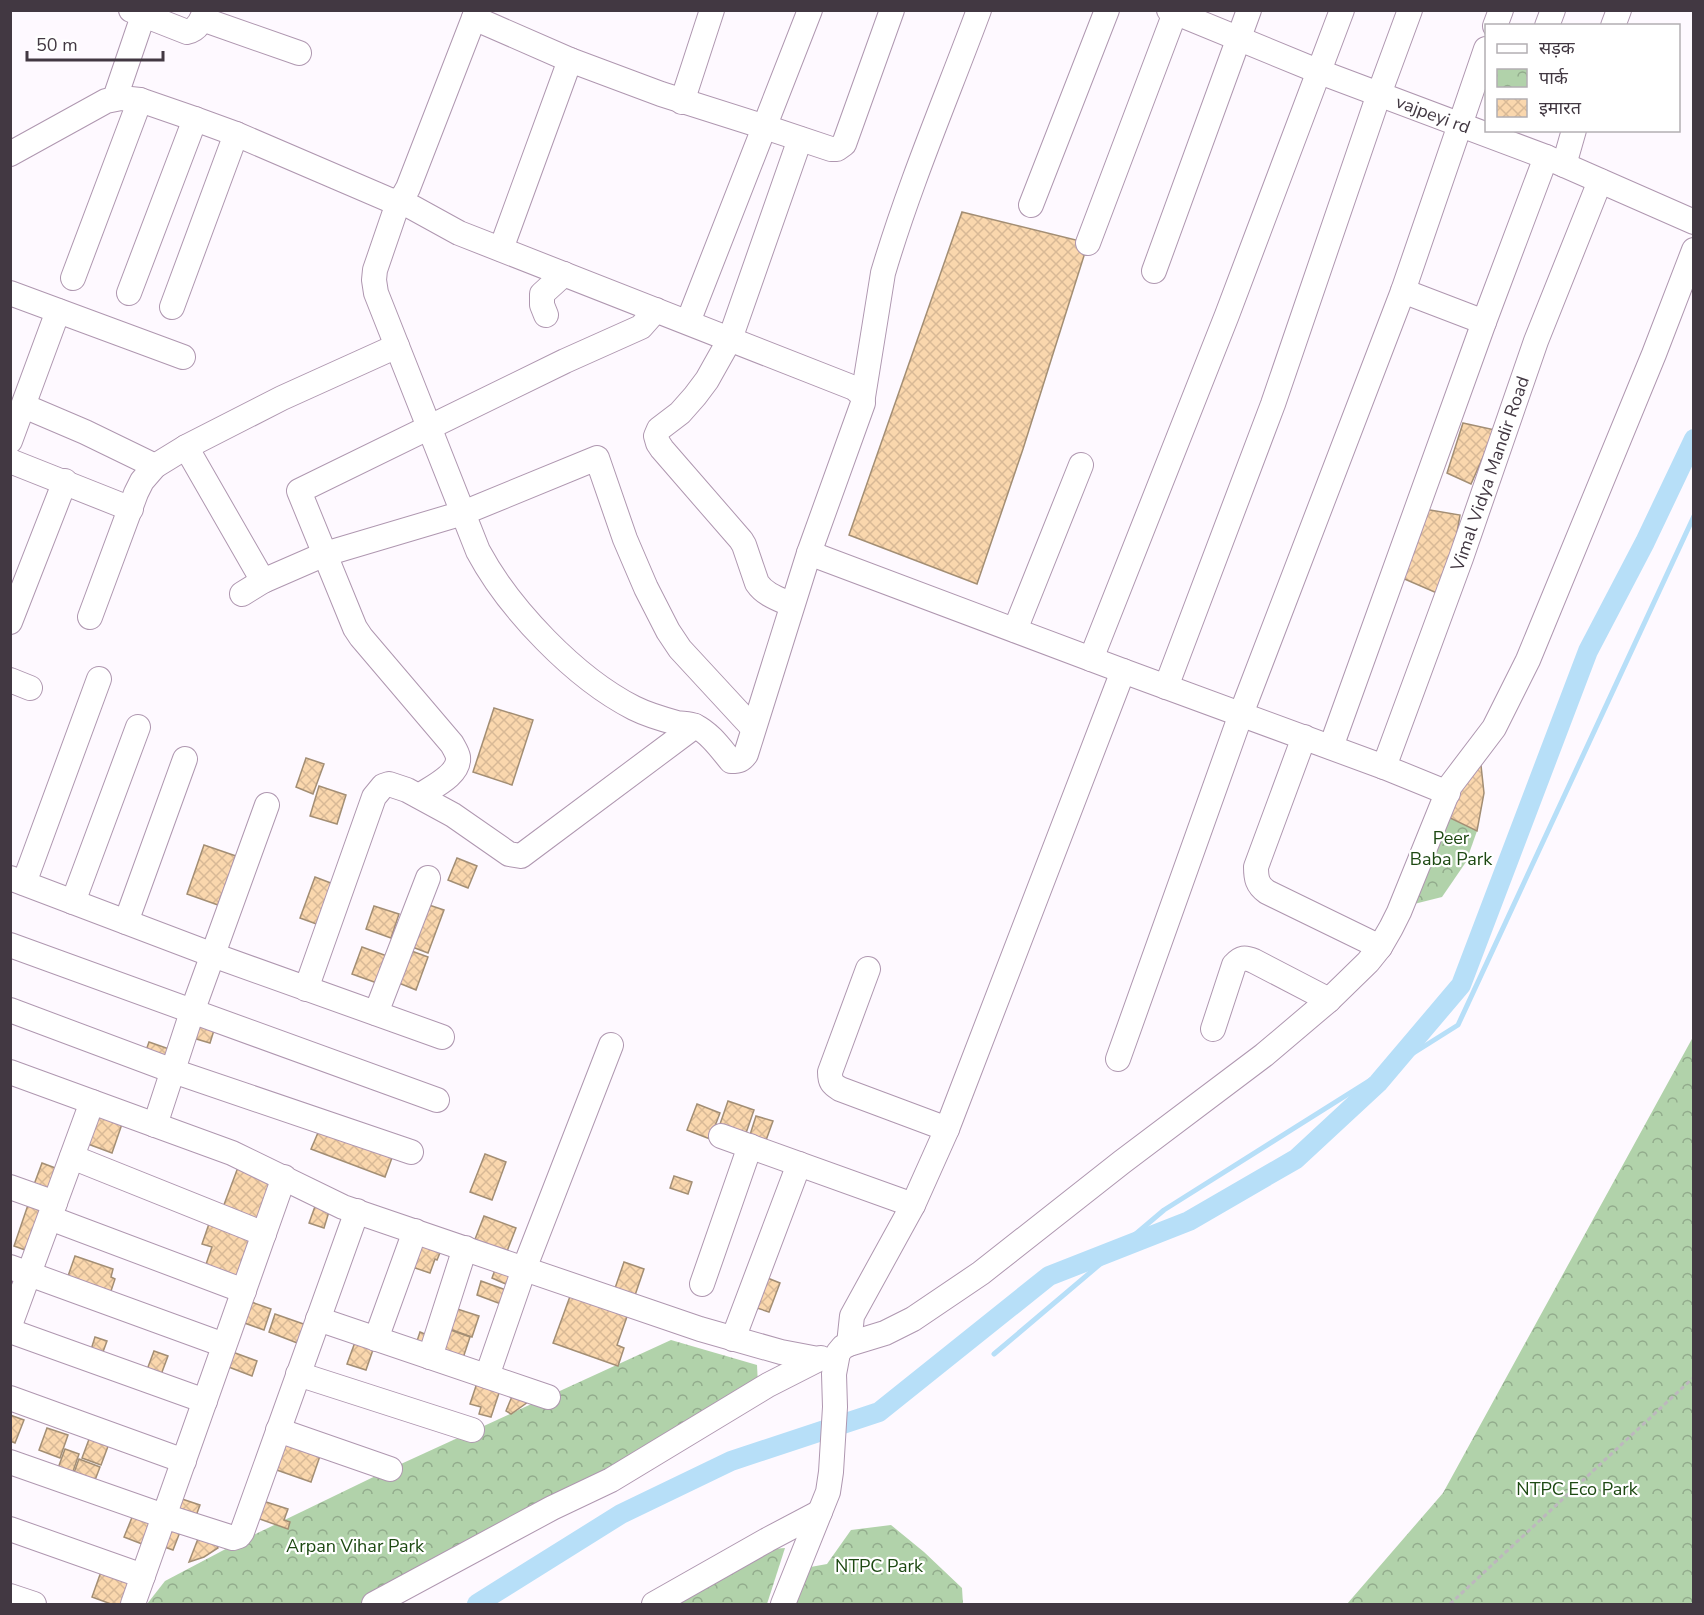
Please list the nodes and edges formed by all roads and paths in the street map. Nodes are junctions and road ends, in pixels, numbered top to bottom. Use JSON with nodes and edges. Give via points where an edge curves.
{"nodes":[{"id":1,"x":712,"y":10,"type":"edge"},
{"id":2,"x":810,"y":10,"type":"edge"},
{"id":3,"x":892,"y":10,"type":"edge"},
{"id":4,"x":979,"y":10,"type":"edge"},
{"id":5,"x":1107,"y":10,"type":"edge"},
{"id":6,"x":1249,"y":10,"type":"edge"},
{"id":7,"x":1342,"y":10,"type":"edge"},
{"id":8,"x":1410,"y":10,"type":"edge"},
{"id":9,"x":1173,"y":11,"type":"edge"},
{"id":10,"x":140,"y":12,"type":"edge"},
{"id":11,"x":475,"y":14,"type":"edge"},
{"id":12,"x":204,"y":15,"type":"edge"},
{"id":13,"x":1239,"y":39,"type":"junction"},
{"id":14,"x":1485,"y":52,"type":"edge"},
{"id":15,"x":299,"y":53,"type":"dead end"},
{"id":16,"x":570,"y":60,"type":"junction"},
{"id":17,"x":1320,"y":72,"type":"junction"},
{"id":18,"x":1379,"y":94,"type":"junction"},
{"id":19,"x":115,"y":98,"type":"junction"},
{"id":20,"x":140,"y":100,"type":"junction"},
{"id":21,"x":682,"y":102,"type":"junction"},
{"id":22,"x":195,"y":119,"type":"junction"},
{"id":23,"x":1459,"y":125,"type":"junction"},
{"id":24,"x":765,"y":127,"type":"junction"},
{"id":25,"x":1485,"y":131,"type":"edge"},
{"id":26,"x":1489,"y":132,"type":"edge"},
{"id":27,"x":1573,"y":132,"type":"edge"},
{"id":28,"x":237,"y":134,"type":"junction"},
{"id":29,"x":1506,"y":136,"type":"edge"},
{"id":30,"x":800,"y":139,"type":"junction"},
{"id":31,"x":10,"y":154,"type":"edge"},
{"id":32,"x":1555,"y":161,"type":"junction"},
{"id":33,"x":1600,"y":181,"type":"junction"},
{"id":34,"x":399,"y":200,"type":"junction"},
{"id":35,"x":1031,"y":205,"type":"dead end"},
{"id":36,"x":1694,"y":222,"type":"edge"},
{"id":37,"x":1088,"y":243,"type":"dead end"},
{"id":38,"x":501,"y":249,"type":"junction"},
{"id":39,"x":1694,"y":250,"type":"edge"},
{"id":40,"x":1154,"y":271,"type":"dead end"},
{"id":41,"x":564,"y":274,"type":"junction"},
{"id":42,"x":73,"y":278,"type":"dead end"},
{"id":43,"x":1402,"y":291,"type":"junction"},
{"id":44,"x":10,"y":293,"type":"edge"},
{"id":45,"x":129,"y":293,"type":"dead end"},
{"id":46,"x":172,"y":307,"type":"dead end"},
{"id":47,"x":656,"y":310,"type":"junction"},
{"id":48,"x":58,"y":311,"type":"junction"},
{"id":49,"x":546,"y":315,"type":"dead end"},
{"id":50,"x":688,"y":322,"type":"junction"},
{"id":51,"x":1484,"y":322,"type":"junction"},
{"id":52,"x":730,"y":339,"type":"junction"},
{"id":53,"x":397,"y":346,"type":"junction"},
{"id":54,"x":183,"y":357,"type":"dead end"},
{"id":55,"x":862,"y":397,"type":"junction"},
{"id":56,"x":24,"y":405,"type":"junction"},
{"id":57,"x":429,"y":427,"type":"junction"},
{"id":58,"x":10,"y":441,"type":"edge"},
{"id":59,"x":186,"y":447,"type":"junction"},
{"id":60,"x":10,"y":461,"type":"edge"},
{"id":61,"x":1081,"y":465,"type":"dead end"},
{"id":62,"x":156,"y":466,"type":"junction"},
{"id":63,"x":65,"y":482,"type":"junction"},
{"id":64,"x":131,"y":509,"type":"junction"},
{"id":65,"x":464,"y":513,"type":"junction"},
{"id":66,"x":810,"y":553,"type":"junction"},
{"id":67,"x":325,"y":554,"type":"junction"},
{"id":68,"x":262,"y":581,"type":"junction"},
{"id":69,"x":242,"y":594,"type":"dead end"},
{"id":70,"x":792,"y":605,"type":"junction"},
{"id":71,"x":90,"y":617,"type":"dead end"},
{"id":72,"x":10,"y":622,"type":"edge"},
{"id":73,"x":1015,"y":630,"type":"junction"},
{"id":74,"x":1091,"y":659,"type":"junction"},
{"id":75,"x":1123,"y":671,"type":"junction"},
{"id":76,"x":99,"y":679,"type":"dead end"},
{"id":77,"x":1166,"y":687,"type":"junction"},
{"id":78,"x":1240,"y":714,"type":"junction"},
{"id":79,"x":695,"y":726,"type":"junction"},
{"id":80,"x":138,"y":727,"type":"dead end"},
{"id":81,"x":753,"y":728,"type":"junction"},
{"id":82,"x":1304,"y":737,"type":"junction"},
{"id":83,"x":1331,"y":747,"type":"junction"},
{"id":84,"x":185,"y":759,"type":"dead end"},
{"id":85,"x":1384,"y":767,"type":"junction"},
{"id":86,"x":1448,"y":793,"type":"junction"},
{"id":87,"x":419,"y":796,"type":"junction"},
{"id":88,"x":267,"y":805,"type":"dead end"},
{"id":89,"x":428,"y":878,"type":"dead end"},
{"id":90,"x":17,"y":881,"type":"edge"},
{"id":91,"x":73,"y":902,"type":"junction"},
{"id":92,"x":126,"y":922,"type":"junction"},
{"id":93,"x":10,"y":945,"type":"edge"},
{"id":94,"x":1380,"y":947,"type":"junction"},
{"id":95,"x":213,"y":955,"type":"junction"},
{"id":96,"x":868,"y":969,"type":"dead end"},
{"id":97,"x":306,"y":989,"type":"junction"},
{"id":98,"x":1329,"y":1000,"type":"junction"},
{"id":99,"x":10,"y":1010,"type":"edge"},
{"id":100,"x":192,"y":1012,"type":"junction"},
{"id":101,"x":376,"y":1013,"type":"junction"},
{"id":102,"x":1213,"y":1029,"type":"dead end"},
{"id":103,"x":442,"y":1037,"type":"dead end"},
{"id":104,"x":611,"y":1045,"type":"dead end"},
{"id":105,"x":1118,"y":1059,"type":"dead end"},
{"id":106,"x":173,"y":1071,"type":"junction"},
{"id":107,"x":10,"y":1072,"type":"edge"},
{"id":108,"x":437,"y":1100,"type":"dead end"},
{"id":109,"x":92,"y":1102,"type":"junction"},
{"id":110,"x":155,"y":1125,"type":"junction"},
{"id":111,"x":947,"y":1129,"type":"junction"},
{"id":112,"x":721,"y":1136,"type":"dead end"},
{"id":113,"x":750,"y":1146,"type":"junction"},
{"id":114,"x":411,"y":1152,"type":"dead end"},
{"id":115,"x":72,"y":1157,"type":"junction"},
{"id":116,"x":800,"y":1164,"type":"junction"},
{"id":117,"x":284,"y":1177,"type":"junction"},
{"id":118,"x":10,"y":1187,"type":"edge"},
{"id":119,"x":913,"y":1205,"type":"junction"},
{"id":120,"x":52,"y":1210,"type":"junction"},
{"id":121,"x":357,"y":1211,"type":"junction"},
{"id":122,"x":415,"y":1231,"type":"junction"},
{"id":123,"x":264,"y":1234,"type":"junction"},
{"id":124,"x":465,"y":1248,"type":"junction"},
{"id":125,"x":524,"y":1269,"type":"junction"},
{"id":126,"x":20,"y":1271,"type":"edge"},
{"id":127,"x":702,"y":1284,"type":"dead end"},
{"id":128,"x":244,"y":1292,"type":"junction"},
{"id":129,"x":318,"y":1319,"type":"junction"},
{"id":130,"x":10,"y":1325,"type":"edge"},
{"id":131,"x":10,"y":1331,"type":"edge"},
{"id":132,"x":376,"y":1339,"type":"junction"},
{"id":133,"x":733,"y":1339,"type":"junction"},
{"id":134,"x":224,"y":1346,"type":"junction"},
{"id":135,"x":835,"y":1352,"type":"junction"},
{"id":136,"x":430,"y":1357,"type":"junction"},
{"id":137,"x":298,"y":1374,"type":"junction"},
{"id":138,"x":487,"y":1376,"type":"junction"},
{"id":139,"x":1694,"y":1377,"type":"edge"},
{"id":140,"x":548,"y":1397,"type":"dead end"},
{"id":141,"x":10,"y":1398,"type":"edge"},
{"id":142,"x":205,"y":1401,"type":"junction"},
{"id":143,"x":278,"y":1430,"type":"junction"},
{"id":144,"x":472,"y":1430,"type":"dead end"},
{"id":145,"x":183,"y":1461,"type":"junction"},
{"id":146,"x":10,"y":1462,"type":"edge"},
{"id":147,"x":390,"y":1469,"type":"dead end"},
{"id":148,"x":820,"y":1512,"type":"junction"},
{"id":149,"x":164,"y":1516,"type":"junction"},
{"id":150,"x":10,"y":1529,"type":"edge"},
{"id":151,"x":143,"y":1576,"type":"junction"},
{"id":152,"x":10,"y":1596,"type":"edge"},
{"id":153,"x":34,"y":1605,"type":"edge"},
{"id":154,"x":133,"y":1605,"type":"edge"},
{"id":155,"x":374,"y":1605,"type":"edge"},
{"id":156,"x":654,"y":1605,"type":"edge"},
{"id":157,"x":783,"y":1605,"type":"edge"},
{"id":158,"x":1450,"y":1605,"type":"edge"}],
"edges":[{"from":1,"to":21,"type":"street"},
{"from":2,"to":24,"type":"street"},
{"from":3,"to":30,"type":"street","via":[[843,144],[831,149]]},
{"from":4,"to":55,"type":"street","via":[[888,255]]},
{"from":5,"to":35,"type":"street"},
{"from":6,"to":13,"type":"street"},
{"from":7,"to":17,"type":"street"},
{"from":8,"to":18,"type":"street"},
{"from":9,"to":13,"type":"street","name":"vajpeyi rd"},
{"from":9,"to":37,"type":"street"},
{"from":10,"to":12,"type":"street","via":[[187,32],[197,27]]},
{"from":10,"to":19,"type":"street"},
{"from":11,"to":16,"type":"street"},
{"from":11,"to":34,"type":"street","via":[[408,188]]},
{"from":12,"to":15,"type":"street"},
{"from":13,"to":17,"type":"street","name":"vajpeyi rd"},
{"from":13,"to":40,"type":"street"},
{"from":14,"to":23,"type":"street"},
{"from":16,"to":21,"type":"street"},
{"from":16,"to":38,"type":"street"},
{"from":17,"to":18,"type":"street","name":"vajpeyi rd"},
{"from":17,"to":74,"type":"street"},
{"from":18,"to":23,"type":"street","name":"vajpeyi rd"},
{"from":18,"to":77,"type":"street","via":[[1273,404]]},
{"from":19,"to":20,"type":"street"},
{"from":19,"to":31,"type":"street"},
{"from":20,"to":22,"type":"street"},
{"from":20,"to":42,"type":"street"},
{"from":21,"to":24,"type":"street"},
{"from":22,"to":28,"type":"street"},
{"from":22,"to":45,"type":"street"},
{"from":23,"to":25,"type":"street","name":"vajpeyi rd"},
{"from":23,"to":43,"type":"street"},
{"from":24,"to":30,"type":"street"},
{"from":24,"to":50,"type":"street"},
{"from":26,"to":29,"type":"street","name":"vajpeyi rd"},
{"from":27,"to":32,"type":"street"},
{"from":28,"to":34,"type":"street","via":[[392,201]]},
{"from":28,"to":46,"type":"street"},
{"from":29,"to":32,"type":"street","name":"vajpeyi rd"},
{"from":30,"to":52,"type":"street"},
{"from":32,"to":33,"type":"street","name":"vajpeyi rd"},
{"from":32,"to":51,"type":"street"},
{"from":33,"to":36,"type":"street","name":"vajpeyi rd"},
{"from":33,"to":85,"type":"street","name":"Vimal Vidya Mandir Road","via":[[1536,341]]},
{"from":34,"to":38,"type":"street","via":[[459,233]]},
{"from":34,"to":53,"type":"street","via":[[374,280]]},
{"from":38,"to":41,"type":"street"},
{"from":39,"to":86,"type":"street","via":[[1528,660],[1494,728]]},
{"from":41,"to":47,"type":"street"},
{"from":41,"to":49,"type":"street","via":[[542,294]]},
{"from":43,"to":51,"type":"street"},
{"from":43,"to":78,"type":"street"},
{"from":44,"to":48,"type":"street"},
{"from":47,"to":50,"type":"street"},
{"from":47,"to":57,"type":"street","via":[[641,327]]},
{"from":48,"to":54,"type":"street"},
{"from":48,"to":56,"type":"street"},
{"from":50,"to":52,"type":"street"},
{"from":51,"to":83,"type":"street"},
{"from":52,"to":55,"type":"street","via":[[854,388]]},
{"from":52,"to":70,"type":"street","via":[[695,396],[656,436],[741,540],[760,588]]},
{"from":53,"to":57,"type":"street"},
{"from":53,"to":59,"type":"street"},
{"from":55,"to":66,"type":"street","via":[[863,404]]},
{"from":56,"to":58,"type":"street"},
{"from":56,"to":62,"type":"street"},
{"from":57,"to":65,"type":"street"},
{"from":57,"to":67,"type":"street","via":[[299,491]]},
{"from":59,"to":62,"type":"street"},
{"from":59,"to":68,"type":"street"},
{"from":60,"to":63,"type":"street"},
{"from":61,"to":73,"type":"street"},
{"from":62,"to":64,"type":"street","via":[[142,481]]},
{"from":63,"to":64,"type":"street"},
{"from":63,"to":72,"type":"street"},
{"from":64,"to":71,"type":"street"},
{"from":65,"to":67,"type":"street"},
{"from":65,"to":79,"type":"street","via":[[488,569],[526,619],[567,660],[607,693],[635,709]]},
{"from":65,"to":81,"type":"street","via":[[597,458],[625,539],[668,631]]},
{"from":66,"to":70,"type":"street"},
{"from":66,"to":73,"type":"street"},
{"from":67,"to":68,"type":"street"},
{"from":67,"to":87,"type":"street","via":[[361,637],[458,753],[455,769],[448,777]]},
{"from":68,"to":69,"type":"street"},
{"from":70,"to":81,"type":"street"},
{"from":73,"to":74,"type":"street"},
{"from":74,"to":75,"type":"street"},
{"from":75,"to":77,"type":"street"},
{"from":75,"to":111,"type":"street"},
{"from":76,"to":90,"type":"street"},
{"from":77,"to":78,"type":"street"},
{"from":78,"to":82,"type":"street"},
{"from":78,"to":105,"type":"street"},
{"from":79,"to":81,"type":"street","via":[[731,760],[738,761],[746,754]]},
{"from":79,"to":87,"type":"street","via":[[521,856],[509,854]]},
{"from":80,"to":91,"type":"street"},
{"from":82,"to":83,"type":"street"},
{"from":82,"to":94,"type":"street","via":[[1256,867],[1256,878],[1267,892]]},
{"from":83,"to":85,"type":"street"},
{"from":84,"to":92,"type":"street"},
{"from":85,"to":86,"type":"street"},
{"from":86,"to":94,"type":"street"},
{"from":87,"to":97,"type":"street","via":[[389,784],[382,786],[374,797]]},
{"from":88,"to":95,"type":"street"},
{"from":89,"to":101,"type":"street"},
{"from":90,"to":91,"type":"street"},
{"from":91,"to":92,"type":"street"},
{"from":92,"to":95,"type":"street"},
{"from":93,"to":100,"type":"street"},
{"from":94,"to":98,"type":"street"},
{"from":95,"to":97,"type":"street"},
{"from":95,"to":100,"type":"street"},
{"from":96,"to":111,"type":"street","via":[[830,1080],[840,1089]]},
{"from":97,"to":101,"type":"street"},
{"from":98,"to":102,"type":"street","via":[[1254,961],[1240,959],[1234,965]]},
{"from":98,"to":135,"type":"street","via":[[1264,1055],[981,1273],[913,1319]]},
{"from":99,"to":106,"type":"street"},
{"from":100,"to":106,"type":"street"},
{"from":100,"to":108,"type":"street"},
{"from":101,"to":103,"type":"street"},
{"from":104,"to":125,"type":"street"},
{"from":106,"to":110,"type":"street"},
{"from":106,"to":114,"type":"street"},
{"from":107,"to":109,"type":"street"},
{"from":109,"to":110,"type":"street"},
{"from":109,"to":115,"type":"street"},
{"from":110,"to":117,"type":"street"},
{"from":111,"to":119,"type":"street"},
{"from":112,"to":113,"type":"street"},
{"from":113,"to":116,"type":"street"},
{"from":113,"to":127,"type":"street"},
{"from":115,"to":120,"type":"street"},
{"from":115,"to":123,"type":"street"},
{"from":116,"to":119,"type":"street"},
{"from":116,"to":133,"type":"street"},
{"from":117,"to":121,"type":"street"},
{"from":117,"to":123,"type":"street"},
{"from":118,"to":120,"type":"street"},
{"from":119,"to":135,"type":"street"},
{"from":120,"to":126,"type":"street"},
{"from":120,"to":128,"type":"street"},
{"from":121,"to":122,"type":"street"},
{"from":121,"to":129,"type":"street"},
{"from":122,"to":124,"type":"street"},
{"from":122,"to":132,"type":"street"},
{"from":123,"to":128,"type":"street"},
{"from":124,"to":125,"type":"street"},
{"from":124,"to":136,"type":"street"},
{"from":125,"to":133,"type":"street"},
{"from":125,"to":138,"type":"street"},
{"from":126,"to":130,"type":"street"},
{"from":126,"to":134,"type":"street"},
{"from":128,"to":134,"type":"street"},
{"from":129,"to":132,"type":"street"},
{"from":129,"to":137,"type":"street"},
{"from":131,"to":142,"type":"street"},
{"from":132,"to":136,"type":"street"},
{"from":133,"to":135,"type":"street","via":[[781,1352]]},
{"from":134,"to":142,"type":"street"},
{"from":135,"to":148,"type":"street","via":[[831,1472]]},
{"from":135,"to":155,"type":"street","via":[[768,1385],[611,1480]]},
{"from":136,"to":138,"type":"street"},
{"from":137,"to":143,"type":"street"},
{"from":137,"to":144,"type":"street"},
{"from":138,"to":140,"type":"street"},
{"from":139,"to":158,"type":"path"},
{"from":141,"to":145,"type":"street"},
{"from":142,"to":145,"type":"street"},
{"from":143,"to":147,"type":"street"},
{"from":143,"to":149,"type":"street","via":[[239,1536],[233,1539]]},
{"from":145,"to":149,"type":"street"},
{"from":146,"to":149,"type":"street"},
{"from":148,"to":156,"type":"street"},
{"from":148,"to":157,"type":"street"},
{"from":149,"to":151,"type":"street"},
{"from":150,"to":151,"type":"street"},
{"from":151,"to":154,"type":"street"},
{"from":152,"to":153,"type":"street"}]}
